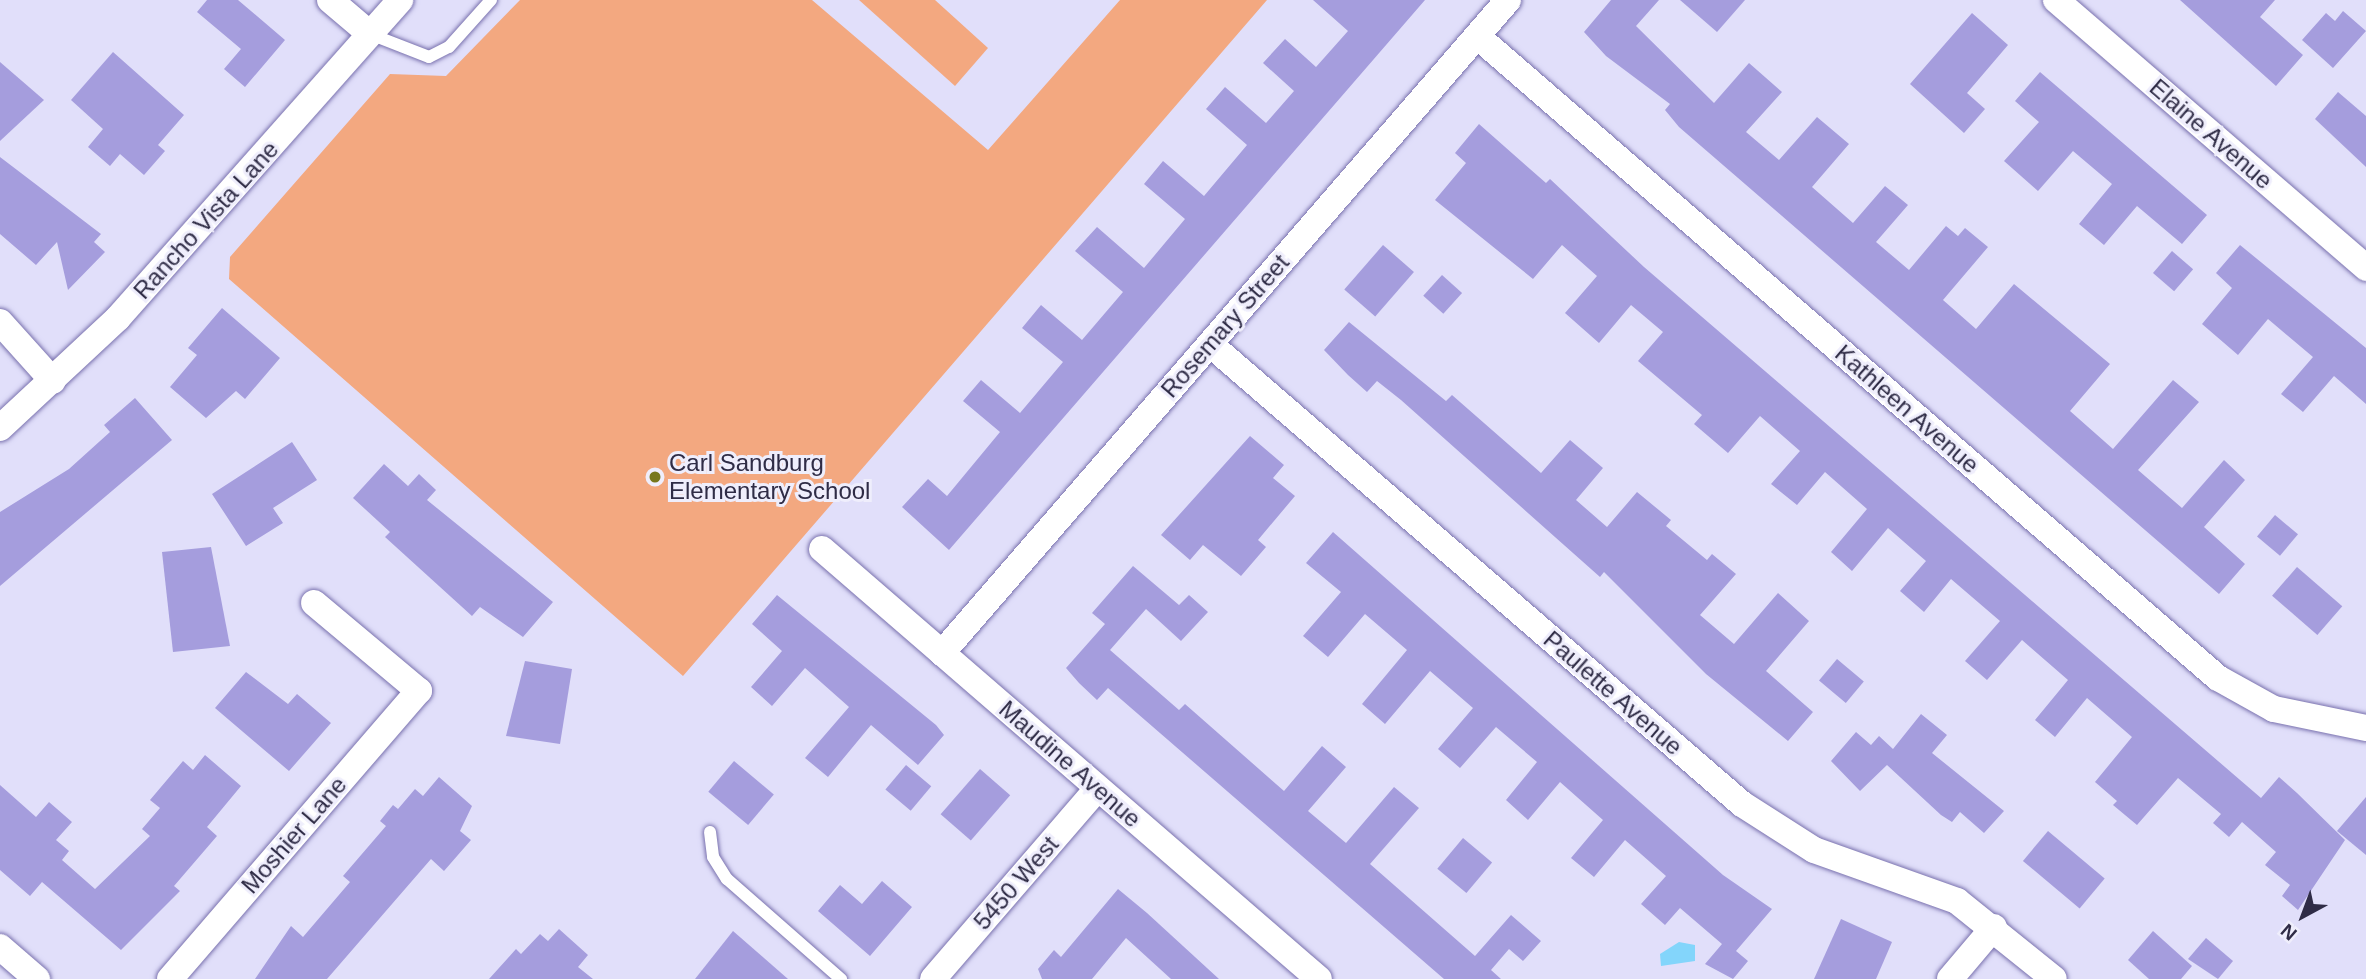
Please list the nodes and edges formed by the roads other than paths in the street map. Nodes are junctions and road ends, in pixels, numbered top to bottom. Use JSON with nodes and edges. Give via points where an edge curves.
{"nodes":[{"id":1,"x":330,"y":0,"type":"edge"},
{"id":2,"x":400,"y":0,"type":"edge"},
{"id":3,"x":491,"y":0,"type":"edge"},
{"id":4,"x":1508,"y":0,"type":"edge"},
{"id":5,"x":2056,"y":0,"type":"edge"},
{"id":6,"x":370,"y":34,"type":"junction"},
{"id":7,"x":1477,"y":36,"type":"junction"},
{"id":8,"x":2366,"y":268,"type":"edge"},
{"id":9,"x":0,"y":322,"type":"edge"},
{"id":10,"x":1210,"y":344,"type":"junction"},
{"id":11,"x":54,"y":381,"type":"junction"},
{"id":12,"x":0,"y":428,"type":"edge"},
{"id":13,"x":822,"y":549,"type":"dead end"},
{"id":14,"x":314,"y":603,"type":"dead end"},
{"id":15,"x":942,"y":653,"type":"junction"},
{"id":16,"x":2366,"y":729,"type":"edge"},
{"id":17,"x":1098,"y":788,"type":"junction"},
{"id":18,"x":710,"y":832,"type":"dead end"},
{"id":19,"x":1994,"y":927,"type":"junction"},
{"id":20,"x":0,"y":947,"type":"edge"},
{"id":21,"x":37,"y":979,"type":"edge"},
{"id":22,"x":170,"y":979,"type":"edge"},
{"id":23,"x":842,"y":979,"type":"edge"},
{"id":24,"x":933,"y":979,"type":"edge"},
{"id":25,"x":1319,"y":979,"type":"edge"},
{"id":26,"x":1950,"y":979,"type":"edge"},
{"id":27,"x":2054,"y":979,"type":"edge"}],
"edges":[{"from":1,"to":6,"type":"street"},
{"from":2,"to":6,"type":"street","name":"Rancho Vista Lane"},
{"from":3,"to":6,"type":"lane","via":[[449,47],[429,57]]},
{"from":4,"to":7,"type":"street","name":"Rosemary Street"},
{"from":5,"to":8,"type":"street","name":"Elaine Avenue"},
{"from":6,"to":11,"type":"street","name":"Rancho Vista Lane","via":[[118,318]]},
{"from":7,"to":10,"type":"street","name":"Rosemary Street"},
{"from":7,"to":16,"type":"street","name":"Kathleen Avenue","via":[[2218,678],[2274,709]]},
{"from":9,"to":11,"type":"street"},
{"from":10,"to":15,"type":"street","name":"Rosemary Street"},
{"from":10,"to":19,"type":"street","name":"Paulette Avenue","via":[[1741,804],[1814,850],[1944,895]]},
{"from":11,"to":12,"type":"street","name":"Rancho Vista Lane"},
{"from":13,"to":15,"type":"street","name":"Maudine Avenue"},
{"from":14,"to":22,"type":"street","name":"Moshier Lane","via":[[419,691]]},
{"from":15,"to":17,"type":"street","name":"Maudine Avenue"},
{"from":17,"to":24,"type":"street","name":"5450 West"},
{"from":17,"to":25,"type":"street","name":"Maudine Avenue"},
{"from":18,"to":23,"type":"lane","via":[[713,858],[727,879]]},
{"from":19,"to":26,"type":"street"},
{"from":19,"to":27,"type":"street","name":"Paulette Avenue"},
{"from":20,"to":21,"type":"street"}]}
